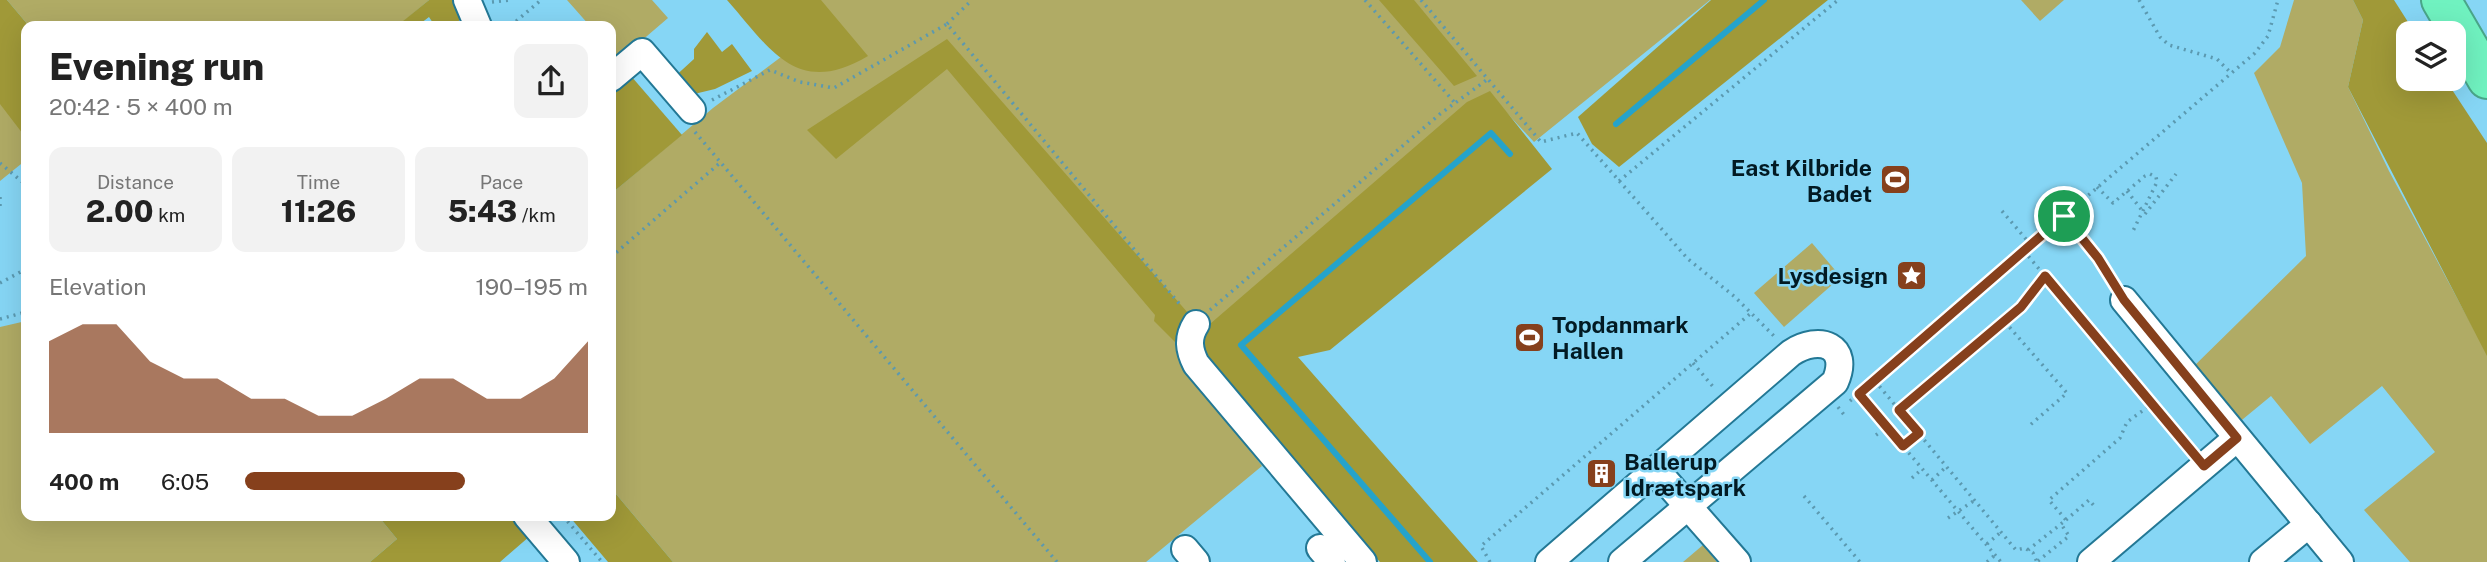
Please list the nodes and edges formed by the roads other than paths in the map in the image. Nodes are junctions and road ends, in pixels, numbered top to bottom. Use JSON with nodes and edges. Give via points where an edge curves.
{"nodes":[{"id":1,"x":467,"y":0,"type":"edge"},
{"id":2,"x":2441,"y":0,"type":"edge"},
{"id":3,"x":476,"y":21,"type":"edge"},
{"id":4,"x":616,"y":74,"type":"edge"},
{"id":5,"x":2487,"y":79,"type":"edge"},
{"id":6,"x":692,"y":110,"type":"road end"},
{"id":7,"x":2124,"y":300,"type":"road end"},
{"id":8,"x":1196,"y":324,"type":"road end"},
{"id":9,"x":2237,"y":438,"type":"junction"},
{"id":10,"x":1657,"y":471,"type":"junction"},
{"id":11,"x":1689,"y":506,"type":"junction"},
{"id":12,"x":531,"y":521,"type":"edge"},
{"id":13,"x":2309,"y":524,"type":"junction"},
{"id":14,"x":566,"y":562,"type":"edge"},
{"id":15,"x":1363,"y":562,"type":"edge"},
{"id":16,"x":1549,"y":562,"type":"edge"},
{"id":17,"x":1622,"y":562,"type":"edge"},
{"id":18,"x":1737,"y":562,"type":"edge"},
{"id":19,"x":2091,"y":562,"type":"edge"},
{"id":20,"x":2263,"y":562,"type":"edge"},
{"id":21,"x":2340,"y":562,"type":"edge"}],
"edges":[{"from":1,"to":3,"type":"street"},
{"from":2,"to":5,"type":"highway"},
{"from":4,"to":6,"type":"street","via":[[642,52]]},
{"from":7,"to":9,"type":"street"},
{"from":8,"to":15,"type":"street","via":[[1190,334],[1196,364]]},
{"from":9,"to":13,"type":"street"},
{"from":9,"to":19,"type":"street"},
{"from":10,"to":11,"type":"street"},
{"from":10,"to":11,"type":"street","via":[[1791,354],[1814,342],[1834,351],[1839,362],[1835,382]]},
{"from":10,"to":16,"type":"street"},
{"from":11,"to":17,"type":"street"},
{"from":11,"to":18,"type":"street"},
{"from":12,"to":14,"type":"street"},
{"from":13,"to":20,"type":"street"},
{"from":13,"to":21,"type":"street"}]}
